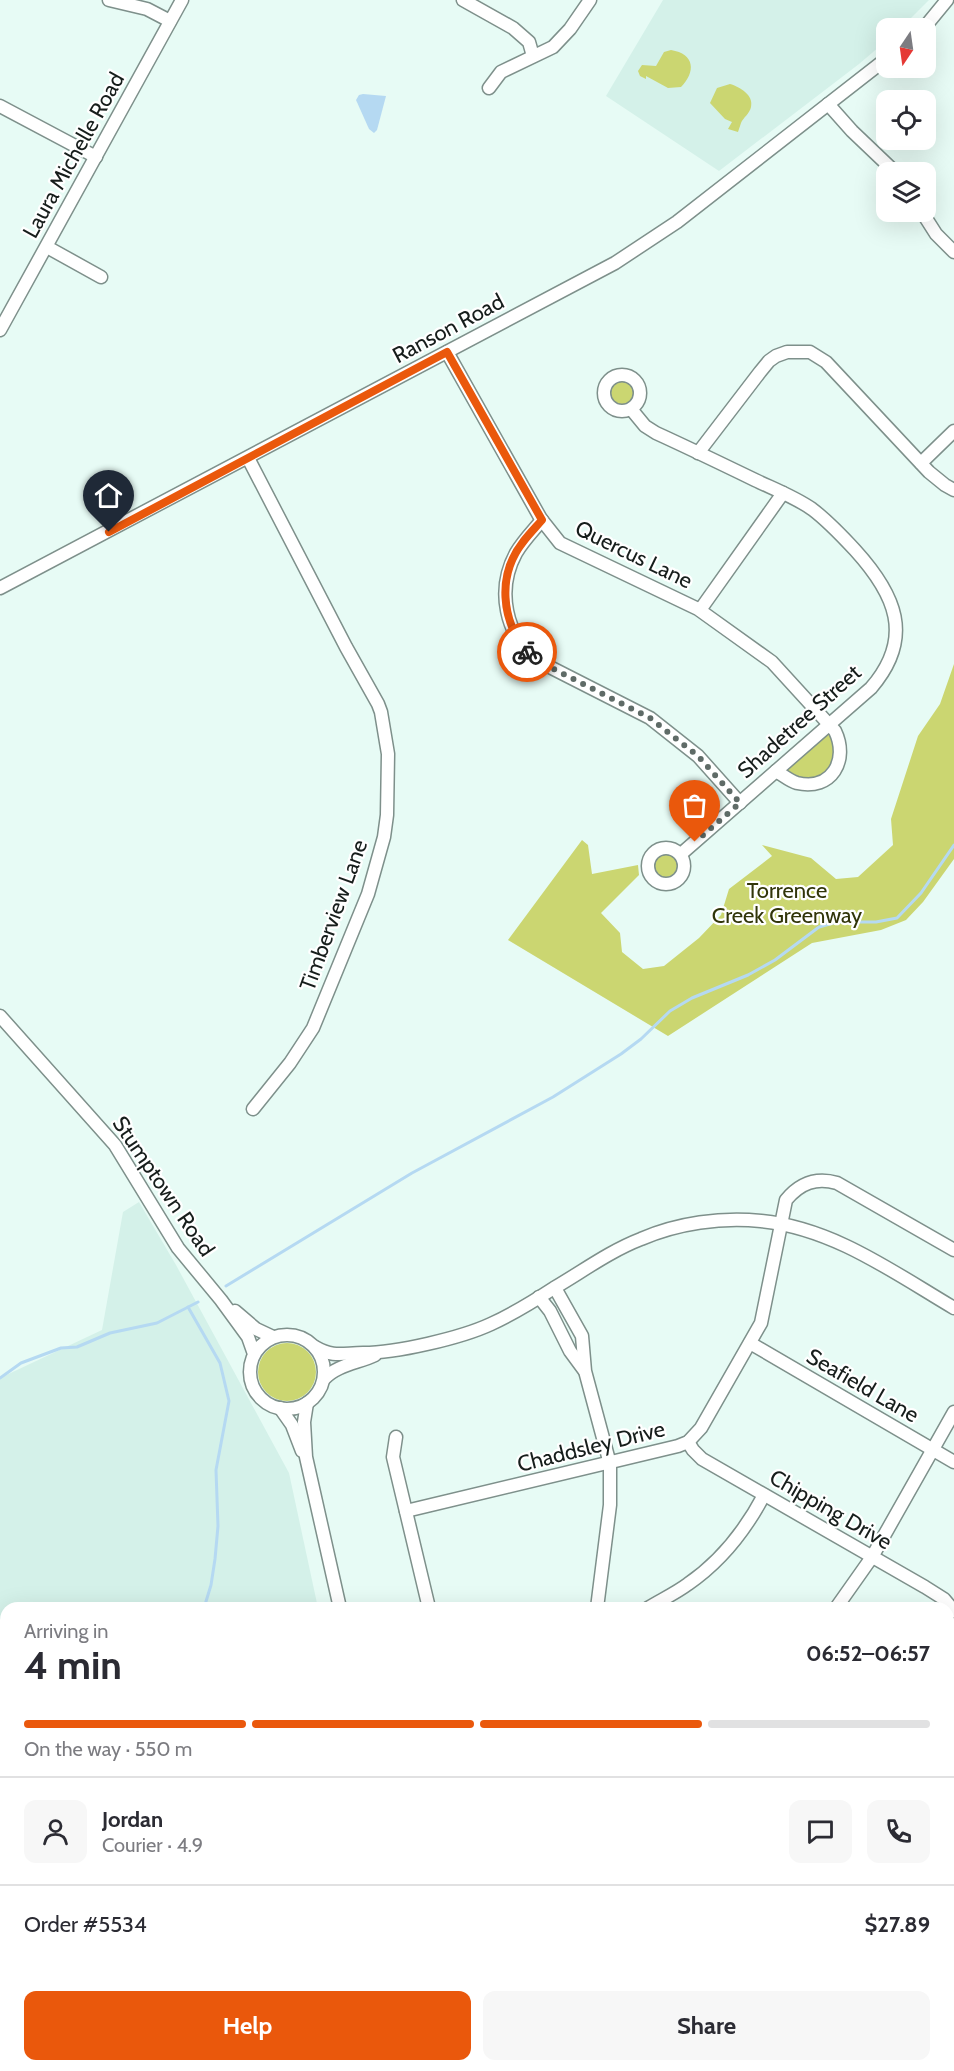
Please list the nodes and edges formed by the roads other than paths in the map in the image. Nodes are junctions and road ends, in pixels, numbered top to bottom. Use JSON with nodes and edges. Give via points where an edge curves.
{"nodes":[{"id":1,"x":109,"y":0,"type":"edge"},
{"id":2,"x":182,"y":0,"type":"edge"},
{"id":3,"x":462,"y":0,"type":"edge"},
{"id":4,"x":590,"y":0,"type":"edge"},
{"id":5,"x":947,"y":0,"type":"edge"},
{"id":6,"x":142,"y":4,"type":"edge"},
{"id":7,"x":932,"y":18,"type":"edge"},
{"id":8,"x":170,"y":21,"type":"junction"},
{"id":9,"x":533,"y":56,"type":"junction"},
{"id":10,"x":876,"y":67,"type":"edge"},
{"id":11,"x":489,"y":88,"type":"dead end"},
{"id":12,"x":828,"y":104,"type":"junction"},
{"id":13,"x":0,"y":106,"type":"edge"},
{"id":14,"x":96,"y":157,"type":"junction"},
{"id":15,"x":885,"y":162,"type":"edge"},
{"id":16,"x":928,"y":222,"type":"edge"},
{"id":17,"x":47,"y":247,"type":"junction"},
{"id":18,"x":954,"y":252,"type":"edge"},
{"id":19,"x":101,"y":277,"type":"dead end"},
{"id":20,"x":0,"y":330,"type":"edge"},
{"id":21,"x":447,"y":352,"type":"junction"},
{"id":22,"x":631,"y":409,"type":"dead end"},
{"id":23,"x":954,"y":431,"type":"edge"},
{"id":24,"x":698,"y":453,"type":"junction"},
{"id":25,"x":248,"y":459,"type":"junction"},
{"id":26,"x":921,"y":463,"type":"junction"},
{"id":27,"x":954,"y":490,"type":"edge"},
{"id":28,"x":783,"y":493,"type":"junction"},
{"id":29,"x":542,"y":520,"type":"junction"},
{"id":30,"x":0,"y":588,"type":"edge"},
{"id":31,"x":700,"y":610,"type":"junction"},
{"id":32,"x":829,"y":725,"type":"junction"},
{"id":33,"x":776,"y":771,"type":"junction"},
{"id":34,"x":740,"y":803,"type":"junction"},
{"id":35,"x":681,"y":854,"type":"dead end"},
{"id":36,"x":0,"y":1016,"type":"edge"},
{"id":37,"x":253,"y":1109,"type":"dead end"},
{"id":38,"x":780,"y":1223,"type":"junction"},
{"id":39,"x":954,"y":1250,"type":"edge"},
{"id":40,"x":555,"y":1288,"type":"junction"},
{"id":41,"x":539,"y":1297,"type":"junction"},
{"id":42,"x":221,"y":1300,"type":"junction"},
{"id":43,"x":954,"y":1308,"type":"edge"},
{"id":44,"x":273,"y":1337,"type":"junction"},
{"id":45,"x":750,"y":1343,"type":"junction"},
{"id":46,"x":315,"y":1347,"type":"junction"},
{"id":47,"x":379,"y":1353,"type":"junction"},
{"id":48,"x":254,"y":1354,"type":"junction"},
{"id":49,"x":585,"y":1371,"type":"junction"},
{"id":50,"x":324,"y":1379,"type":"junction"},
{"id":51,"x":307,"y":1403,"type":"junction"},
{"id":52,"x":280,"y":1408,"type":"junction"},
{"id":53,"x":954,"y":1412,"type":"edge"},
{"id":54,"x":396,"y":1437,"type":"dead end"},
{"id":55,"x":688,"y":1442,"type":"junction"},
{"id":56,"x":932,"y":1449,"type":"junction"},
{"id":57,"x":306,"y":1457,"type":"junction"},
{"id":58,"x":954,"y":1462,"type":"edge"},
{"id":59,"x":610,"y":1464,"type":"junction"},
{"id":60,"x":764,"y":1495,"type":"junction"},
{"id":61,"x":406,"y":1511,"type":"junction"},
{"id":62,"x":872,"y":1557,"type":"junction"},
{"id":63,"x":339,"y":1602,"type":"edge"},
{"id":64,"x":428,"y":1602,"type":"edge"},
{"id":65,"x":598,"y":1602,"type":"edge"},
{"id":66,"x":658,"y":1602,"type":"edge"},
{"id":67,"x":840,"y":1602,"type":"edge"},
{"id":68,"x":946,"y":1602,"type":"edge"}],
"edges":[{"from":1,"to":6,"type":"street"},
{"from":2,"to":8,"type":"street","name":"Laura Michelle Road"},
{"from":3,"to":9,"type":"street","via":[[513,28],[529,42]]},
{"from":4,"to":9,"type":"street","via":[[553,47]]},
{"from":5,"to":7,"type":"street"},
{"from":6,"to":8,"type":"street"},
{"from":8,"to":14,"type":"street","name":"Laura Michelle Road"},
{"from":9,"to":11,"type":"street","via":[[501,72]]},
{"from":10,"to":12,"type":"street","name":"Ranson Road"},
{"from":12,"to":15,"type":"street"},
{"from":12,"to":21,"type":"street","name":"Ranson Road","via":[[640,248]]},
{"from":13,"to":14,"type":"street"},
{"from":14,"to":17,"type":"street","name":"Laura Michelle Road"},
{"from":16,"to":18,"type":"street"},
{"from":17,"to":19,"type":"street"},
{"from":17,"to":20,"type":"street","name":"Laura Michelle Road"},
{"from":21,"to":25,"type":"street","name":"Ranson Road"},
{"from":21,"to":29,"type":"street","name":"Quercus Lane"},
{"from":22,"to":24,"type":"street","name":"Shadetree Street","via":[[645,426]]},
{"from":23,"to":26,"type":"street"},
{"from":24,"to":26,"type":"street","via":[[769,361],[798,351],[810,352],[826,362]]},
{"from":24,"to":28,"type":"street","name":"Shadetree Street"},
{"from":25,"to":30,"type":"street","name":"Ranson Road"},
{"from":25,"to":37,"type":"street","name":"Timberview Lane","via":[[378,704],[388,754],[384,837],[368,894],[313,1028]]},
{"from":26,"to":27,"type":"street"},
{"from":28,"to":31,"type":"street"},
{"from":28,"to":32,"type":"street","name":"Shadetree Street","via":[[812,509],[860,556],[879,578],[896,619],[892,652],[879,679]]},
{"from":29,"to":31,"type":"street","name":"Quercus Lane","via":[[560,543]]},
{"from":29,"to":34,"type":"street","via":[[522,543],[507,576],[505,599],[518,642],[538,661],[650,718],[698,756]]},
{"from":31,"to":32,"type":"street","name":"Quercus Lane","via":[[772,662]]},
{"from":32,"to":33,"type":"street","name":"Shadetree Street"},
{"from":32,"to":33,"type":"street","via":[[838,737],[840,749],[838,765],[829,778],[813,784],[798,783]]},
{"from":33,"to":34,"type":"street","name":"Shadetree Street"},
{"from":34,"to":35,"type":"street","name":"Shadetree Street"},
{"from":36,"to":42,"type":"street","name":"Stumptown Road","via":[[115,1145],[178,1248]]},
{"from":38,"to":39,"type":"street","name":"Chaddsley Drive","via":[[786,1200],[795,1190],[806,1183],[826,1180],[847,1188]]},
{"from":38,"to":40,"type":"street","via":[[729,1220],[670,1228],[612,1252]]},
{"from":38,"to":43,"type":"street","via":[[851,1248]]},
{"from":38,"to":45,"type":"street","name":"Chaddsley Drive","via":[[764,1314]]},
{"from":40,"to":41,"type":"street"},
{"from":40,"to":49,"type":"street","via":[[582,1336]]},
{"from":41,"to":47,"type":"street","via":[[473,1331]]},
{"from":41,"to":49,"type":"street"},
{"from":42,"to":44,"type":"street","name":"Stumptown Road","via":[[256,1329]]},
{"from":42,"to":48,"type":"street","name":"Stumptown Road","via":[[248,1337]]},
{"from":44,"to":46,"type":"street","via":[[291,1335]]},
{"from":44,"to":48,"type":"street"},
{"from":45,"to":55,"type":"street","name":"Chaddsley Drive","via":[[701,1428]]},
{"from":45,"to":56,"type":"street","name":"Seafield Lane"},
{"from":46,"to":47,"type":"street","via":[[326,1354]]},
{"from":46,"to":50,"type":"street","via":[[321,1357]]},
{"from":47,"to":50,"type":"street","via":[[340,1368]]},
{"from":48,"to":52,"type":"street","via":[[250,1365],[253,1388],[269,1404]]},
{"from":49,"to":59,"type":"street"},
{"from":50,"to":51,"type":"street","via":[[315,1397]]},
{"from":51,"to":52,"type":"street"},
{"from":51,"to":57,"type":"street"},
{"from":52,"to":57,"type":"street"},
{"from":53,"to":56,"type":"street"},
{"from":54,"to":61,"type":"street","via":[[393,1457]]},
{"from":55,"to":59,"type":"street","name":"Chaddsley Drive"},
{"from":55,"to":60,"type":"street","name":"Chipping Drive","via":[[702,1459]]},
{"from":56,"to":58,"type":"street","name":"Seafield Lane"},
{"from":56,"to":62,"type":"street"},
{"from":57,"to":63,"type":"street"},
{"from":59,"to":61,"type":"street","name":"Chaddsley Drive"},
{"from":59,"to":65,"type":"street","via":[[610,1505]]},
{"from":60,"to":62,"type":"street","name":"Chipping Drive"},
{"from":60,"to":66,"type":"street","via":[[723,1553],[689,1583]]},
{"from":61,"to":64,"type":"street"},
{"from":62,"to":67,"type":"street"},
{"from":62,"to":68,"type":"street","name":"Chipping Drive"}]}
